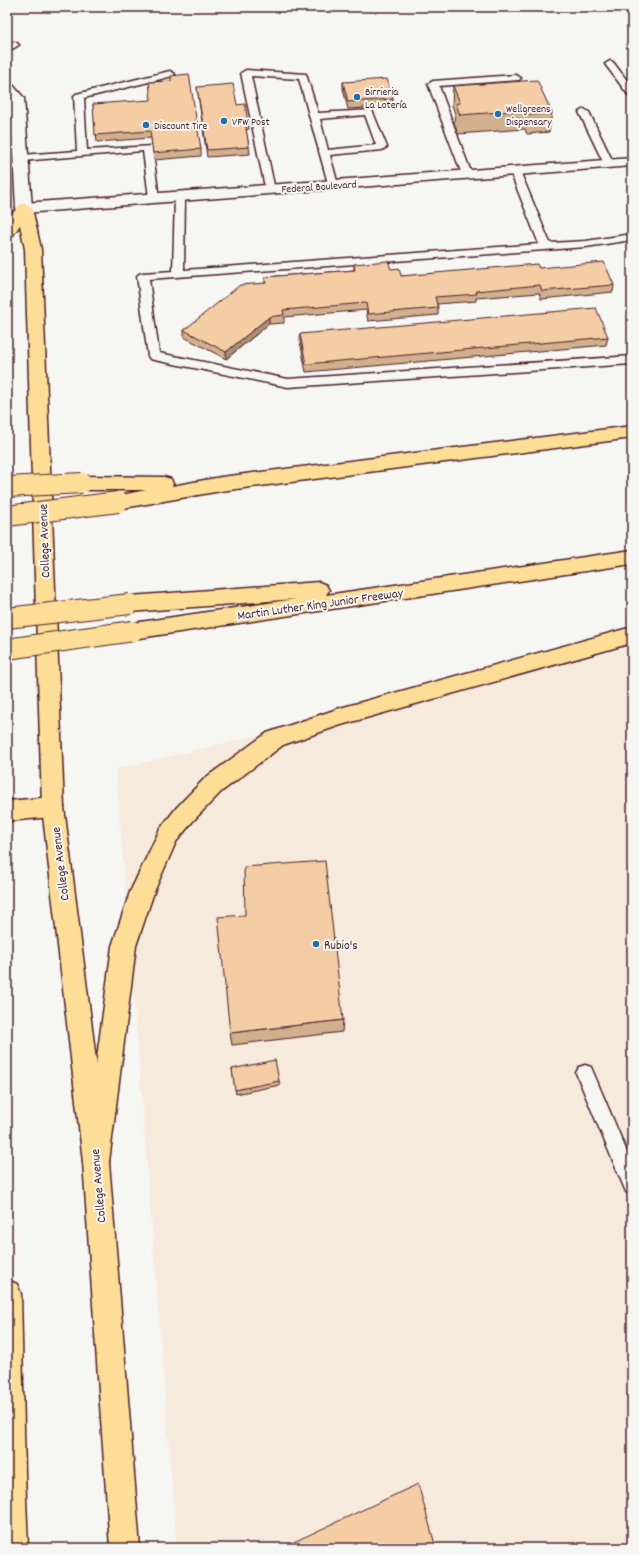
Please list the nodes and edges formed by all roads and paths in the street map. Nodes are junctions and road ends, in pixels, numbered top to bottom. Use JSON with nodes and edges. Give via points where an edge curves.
{"nodes":[{"id":1,"x":610,"y":64,"type":"dead end"},
{"id":2,"x":170,"y":74,"type":"dead end"},
{"id":3,"x":516,"y":78,"type":"dead end"},
{"id":4,"x":7,"y":87,"type":"edge"},
{"id":5,"x":632,"y":94,"type":"edge"},
{"id":6,"x":584,"y":112,"type":"dead end"},
{"id":7,"x":314,"y":116,"type":"junction"},
{"id":8,"x":13,"y":122,"type":"edge"},
{"id":9,"x":82,"y":153,"type":"junction"},
{"id":10,"x":324,"y":153,"type":"junction"},
{"id":11,"x":632,"y":162,"type":"edge"},
{"id":12,"x":16,"y":164,"type":"edge"},
{"id":13,"x":609,"y":164,"type":"junction"},
{"id":14,"x":515,"y":171,"type":"junction"},
{"id":15,"x":467,"y":175,"type":"junction"},
{"id":16,"x":333,"y":185,"type":"junction"},
{"id":17,"x":270,"y":190,"type":"junction"},
{"id":18,"x":180,"y":196,"type":"junction"},
{"id":19,"x":154,"y":198,"type":"junction"},
{"id":20,"x":15,"y":209,"type":"edge"},
{"id":21,"x":7,"y":232,"type":"edge"},
{"id":22,"x":632,"y":237,"type":"edge"},
{"id":23,"x":546,"y":247,"type":"junction"},
{"id":24,"x":178,"y":274,"type":"junction"},
{"id":25,"x":632,"y":360,"type":"edge"},
{"id":26,"x":632,"y":432,"type":"edge"},
{"id":27,"x":221,"y":484,"type":"junction"},
{"id":28,"x":7,"y":487,"type":"edge"},
{"id":29,"x":7,"y":516,"type":"edge"},
{"id":30,"x":632,"y":557,"type":"edge"},
{"id":31,"x":494,"y":577,"type":"junction"},
{"id":32,"x":7,"y":618,"type":"edge"},
{"id":33,"x":632,"y":636,"type":"edge"},
{"id":34,"x":7,"y":649,"type":"edge"},
{"id":35,"x":53,"y":807,"type":"junction"},
{"id":36,"x":7,"y":811,"type":"edge"},
{"id":37,"x":585,"y":1073,"type":"dead end"},
{"id":38,"x":96,"y":1162,"type":"junction"},
{"id":39,"x":632,"y":1186,"type":"edge"},
{"id":40,"x":7,"y":1294,"type":"edge"},
{"id":41,"x":13,"y":1548,"type":"edge"},
{"id":42,"x":125,"y":1548,"type":"edge"}],
"edges":[{"from":1,"to":5,"type":"lane"},
{"from":2,"to":9,"type":"lane","via":[[80,96]]},
{"from":3,"to":15,"type":"lane","via":[[433,84]]},
{"from":4,"to":8,"type":"main road","via":[[17,98]]},
{"from":6,"to":13,"type":"lane"},
{"from":7,"to":10,"type":"lane"},
{"from":7,"to":10,"type":"lane","via":[[369,112],[382,147]]},
{"from":7,"to":17,"type":"lane","via":[[303,76],[246,73]]},
{"from":8,"to":12,"type":"main road"},
{"from":9,"to":12,"type":"lane"},
{"from":9,"to":19,"type":"lane","via":[[148,148]]},
{"from":10,"to":16,"type":"lane"},
{"from":11,"to":13,"type":"main road","name":"Federal Boulevard"},
{"from":12,"to":20,"type":"main road"},
{"from":13,"to":14,"type":"main road","name":"Federal Boulevard"},
{"from":14,"to":15,"type":"main road","name":"Federal Boulevard"},
{"from":14,"to":23,"type":"lane"},
{"from":15,"to":16,"type":"main road","name":"Federal Boulevard"},
{"from":16,"to":17,"type":"main road","name":"Federal Boulevard"},
{"from":17,"to":18,"type":"main road","name":"Federal Boulevard"},
{"from":18,"to":19,"type":"main road","name":"Federal Boulevard"},
{"from":18,"to":24,"type":"lane"},
{"from":19,"to":20,"type":"main road","name":"Federal Boulevard"},
{"from":20,"to":21,"type":"main road"},
{"from":20,"to":35,"type":"main road","name":"College Avenue","via":[[34,249]]},
{"from":22,"to":23,"type":"lane"},
{"from":23,"to":24,"type":"lane"},
{"from":24,"to":25,"type":"lane","via":[[143,276],[154,356],[288,383]]},
{"from":26,"to":27,"type":"main road"},
{"from":27,"to":28,"type":"main road","bridge":true,"via":[[82,483]]},
{"from":27,"to":29,"type":"main road","bridge":true,"via":[[118,502]]},
{"from":30,"to":31,"type":"main road","name":"Martin Luther King Junior Freeway"},
{"from":31,"to":32,"type":"main road","bridge":true,"via":[[130,604]]},
{"from":31,"to":34,"type":"main road","name":"Martin Luther King Junior Freeway","bridge":true},
{"from":33,"to":38,"type":"main road","via":[[340,717],[275,740],[213,785],[168,836],[142,892],[126,940]]},
{"from":35,"to":36,"type":"main road"},
{"from":35,"to":38,"type":"main road","name":"College Avenue"},
{"from":37,"to":39,"type":"lane"},
{"from":38,"to":42,"type":"main road","name":"College Avenue"},
{"from":40,"to":41,"type":"main road"}]}
